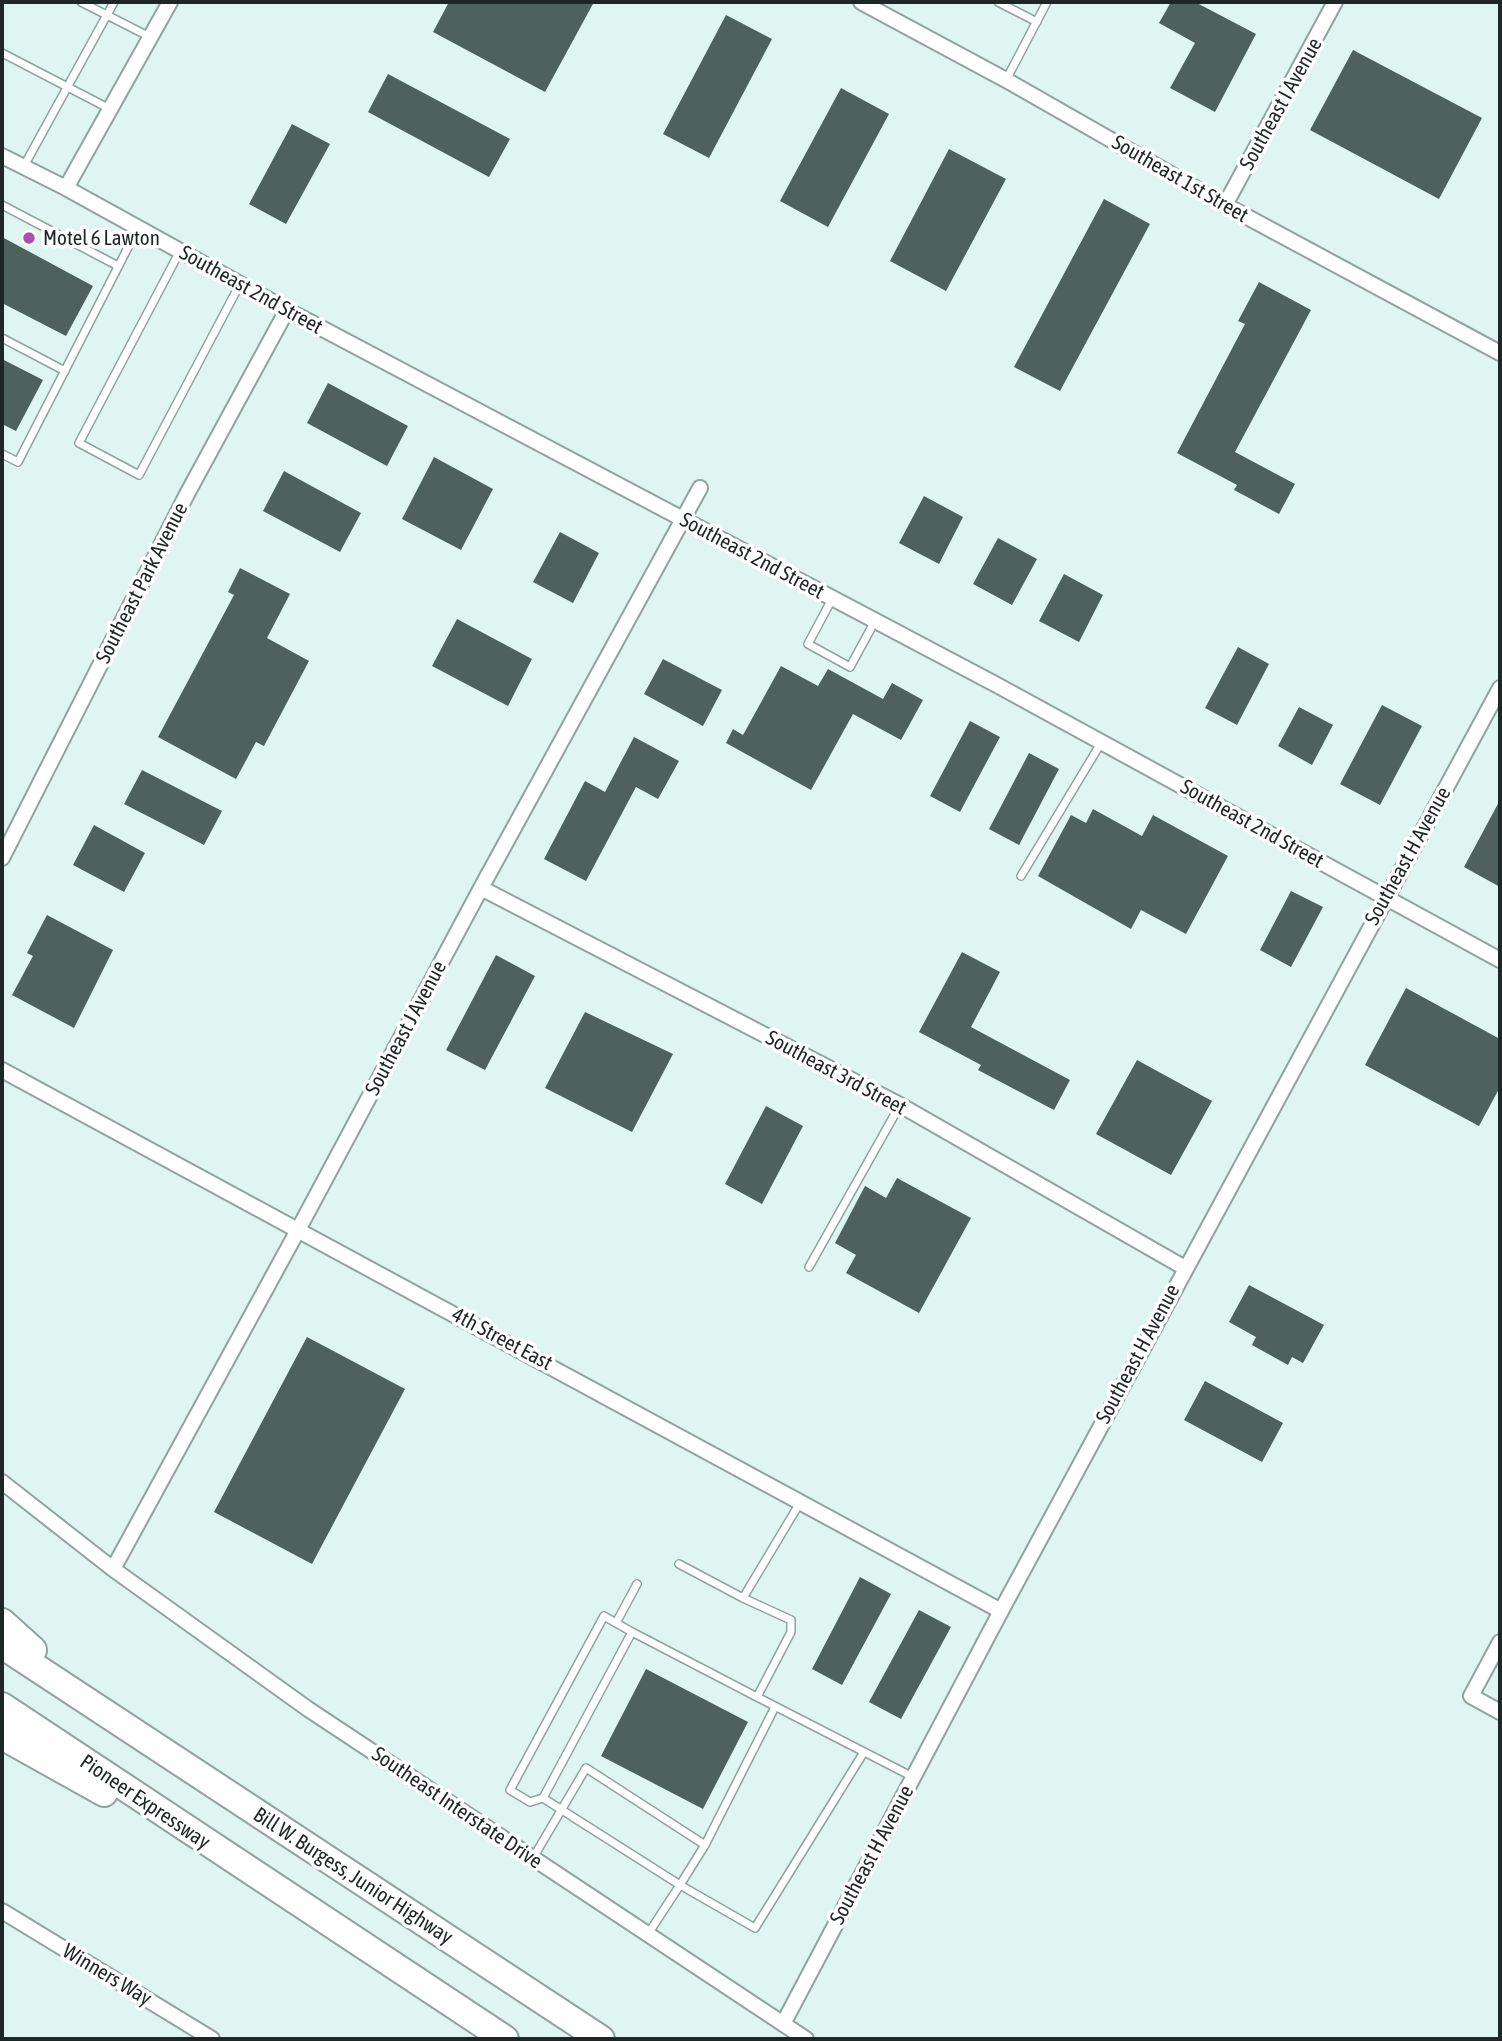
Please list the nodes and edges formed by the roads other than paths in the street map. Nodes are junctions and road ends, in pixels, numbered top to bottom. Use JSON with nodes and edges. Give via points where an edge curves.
{"nodes":[{"id":1,"x":81,"y":2,"type":"edge"},
{"id":2,"x":114,"y":2,"type":"edge"},
{"id":3,"x":170,"y":2,"type":"edge"},
{"id":4,"x":861,"y":2,"type":"edge"},
{"id":5,"x":998,"y":2,"type":"edge"},
{"id":6,"x":1047,"y":2,"type":"edge"},
{"id":7,"x":1335,"y":2,"type":"edge"},
{"id":8,"x":107,"y":15,"type":"junction"},
{"id":9,"x":1037,"y":22,"type":"junction"},
{"id":10,"x":150,"y":37,"type":"junction"},
{"id":11,"x":2,"y":53,"type":"edge"},
{"id":12,"x":1006,"y":80,"type":"junction"},
{"id":13,"x":67,"y":87,"type":"junction"},
{"id":14,"x":110,"y":109,"type":"junction"},
{"id":15,"x":2,"y":156,"type":"edge"},
{"id":16,"x":23,"y":167,"type":"junction"},
{"id":17,"x":66,"y":188,"type":"junction"},
{"id":18,"x":2,"y":205,"type":"edge"},
{"id":19,"x":1225,"y":205,"type":"junction"},
{"id":20,"x":138,"y":228,"type":"junction"},
{"id":21,"x":180,"y":251,"type":"junction"},
{"id":22,"x":118,"y":266,"type":"junction"},
{"id":23,"x":240,"y":284,"type":"junction"},
{"id":24,"x":287,"y":310,"type":"junction"},
{"id":25,"x":2,"y":338,"type":"edge"},
{"id":26,"x":1500,"y":353,"type":"edge"},
{"id":27,"x":65,"y":371,"type":"junction"},
{"id":28,"x":2,"y":454,"type":"edge"},
{"id":29,"x":700,"y":488,"type":"dead end"},
{"id":30,"x":683,"y":520,"type":"junction"},
{"id":31,"x":832,"y":599,"type":"junction"},
{"id":32,"x":875,"y":621,"type":"junction"},
{"id":33,"x":1500,"y":688,"type":"edge"},
{"id":34,"x":1101,"y":742,"type":"junction"},
{"id":35,"x":2,"y":858,"type":"edge"},
{"id":36,"x":1021,"y":876,"type":"dead end"},
{"id":37,"x":481,"y":888,"type":"junction"},
{"id":38,"x":1385,"y":897,"type":"junction"},
{"id":39,"x":1500,"y":960,"type":"edge"},
{"id":40,"x":2,"y":1070,"type":"edge"},
{"id":41,"x":900,"y":1105,"type":"junction"},
{"id":42,"x":298,"y":1230,"type":"junction"},
{"id":43,"x":809,"y":1267,"type":"dead end"},
{"id":44,"x":1185,"y":1268,"type":"junction"},
{"id":45,"x":2,"y":1482,"type":"edge"},
{"id":46,"x":801,"y":1501,"type":"junction"},
{"id":47,"x":679,"y":1564,"type":"dead end"},
{"id":48,"x":113,"y":1569,"type":"junction"},
{"id":49,"x":637,"y":1584,"type":"dead end"},
{"id":50,"x":743,"y":1598,"type":"junction"},
{"id":51,"x":1001,"y":1611,"type":"junction"},
{"id":52,"x":2,"y":1622,"type":"edge"},
{"id":53,"x":616,"y":1623,"type":"junction"},
{"id":54,"x":632,"y":1632,"type":"junction"},
{"id":55,"x":1500,"y":1642,"type":"edge"},
{"id":56,"x":2,"y":1645,"type":"edge"},
{"id":57,"x":757,"y":1697,"type":"junction"},
{"id":58,"x":2,"y":1706,"type":"edge"},
{"id":59,"x":775,"y":1707,"type":"junction"},
{"id":60,"x":1500,"y":1712,"type":"edge"},
{"id":61,"x":105,"y":1714,"type":"junction"},
{"id":62,"x":2,"y":1736,"type":"edge"},
{"id":63,"x":863,"y":1752,"type":"junction"},
{"id":64,"x":913,"y":1777,"type":"junction"},
{"id":65,"x":542,"y":1798,"type":"junction"},
{"id":66,"x":561,"y":1809,"type":"junction"},
{"id":67,"x":705,"y":1845,"type":"junction"},
{"id":68,"x":533,"y":1858,"type":"junction"},
{"id":69,"x":680,"y":1885,"type":"junction"},
{"id":70,"x":289,"y":1898,"type":"junction"},
{"id":71,"x":2,"y":1911,"type":"edge"},
{"id":72,"x":648,"y":1934,"type":"junction"},
{"id":73,"x":783,"y":2024,"type":"junction"},
{"id":74,"x":212,"y":2039,"type":"edge"},
{"id":75,"x":505,"y":2039,"type":"edge"},
{"id":76,"x":601,"y":2039,"type":"edge"},
{"id":77,"x":806,"y":2039,"type":"edge"}],
"edges":[{"from":1,"to":8,"type":"lane"},
{"from":2,"to":8,"type":"lane"},
{"from":3,"to":10,"type":"street"},
{"from":4,"to":12,"type":"street","name":"Southeast 1st Street"},
{"from":5,"to":9,"type":"lane"},
{"from":6,"to":9,"type":"lane"},
{"from":7,"to":19,"type":"street","name":"Southeast I Avenue"},
{"from":8,"to":10,"type":"lane"},
{"from":8,"to":13,"type":"lane"},
{"from":9,"to":12,"type":"lane"},
{"from":10,"to":14,"type":"street"},
{"from":11,"to":13,"type":"lane"},
{"from":12,"to":19,"type":"street","name":"Southeast 1st Street"},
{"from":13,"to":14,"type":"lane"},
{"from":13,"to":16,"type":"lane"},
{"from":14,"to":17,"type":"street"},
{"from":15,"to":16,"type":"street","name":"Southeast 2nd Street"},
{"from":16,"to":17,"type":"street","name":"Southeast 2nd Street"},
{"from":17,"to":20,"type":"street","name":"Southeast 2nd Street"},
{"from":18,"to":22,"type":"lane"},
{"from":19,"to":26,"type":"street","name":"Southeast 1st Street"},
{"from":20,"to":21,"type":"street","name":"Southeast 2nd Street"},
{"from":20,"to":22,"type":"lane"},
{"from":21,"to":23,"type":"street","name":"Southeast 2nd Street"},
{"from":21,"to":23,"type":"lane","via":[[79,443],[139,475]]},
{"from":22,"to":27,"type":"lane"},
{"from":23,"to":24,"type":"street","name":"Southeast 2nd Street"},
{"from":24,"to":30,"type":"street","name":"Southeast 2nd Street"},
{"from":24,"to":35,"type":"street","name":"Southeast Park Avenue","via":[[187,494]]},
{"from":25,"to":27,"type":"lane"},
{"from":27,"to":28,"type":"lane","via":[[18,462]]},
{"from":29,"to":30,"type":"street","name":"Southeast J Avenue"},
{"from":30,"to":31,"type":"street","name":"Southeast 2nd Street"},
{"from":30,"to":37,"type":"street","name":"Southeast J Avenue"},
{"from":31,"to":32,"type":"street","name":"Southeast 2nd Street"},
{"from":31,"to":32,"type":"lane","via":[[808,644],[850,667]]},
{"from":32,"to":34,"type":"street","name":"Southeast 2nd Street"},
{"from":33,"to":38,"type":"street","name":"Southeast H Avenue"},
{"from":34,"to":36,"type":"lane"},
{"from":34,"to":38,"type":"street","name":"Southeast 2nd Street"},
{"from":37,"to":41,"type":"street","name":"Southeast 3rd Street"},
{"from":37,"to":42,"type":"street","name":"Southeast J Avenue"},
{"from":38,"to":39,"type":"street","name":"Southeast 2nd Street"},
{"from":38,"to":44,"type":"street","name":"Southeast H Avenue"},
{"from":40,"to":42,"type":"street","name":"4th Street East"},
{"from":41,"to":43,"type":"lane"},
{"from":41,"to":44,"type":"street","name":"Southeast 3rd Street"},
{"from":42,"to":46,"type":"street","name":"4th Street East"},
{"from":42,"to":48,"type":"street","name":"Southeast J Avenue"},
{"from":44,"to":51,"type":"street","name":"Southeast H Avenue"},
{"from":45,"to":48,"type":"street"},
{"from":46,"to":50,"type":"lane"},
{"from":46,"to":51,"type":"street","name":"4th Street East"},
{"from":47,"to":50,"type":"lane"},
{"from":48,"to":68,"type":"street","name":"Southeast Interstate Drive","via":[[308,1709]]},
{"from":49,"to":53,"type":"lane"},
{"from":50,"to":57,"type":"lane","via":[[791,1620],[792,1632]]},
{"from":51,"to":64,"type":"street","name":"Southeast H Avenue"},
{"from":52,"to":61,"type":"highway"},
{"from":53,"to":54,"type":"lane"},
{"from":53,"to":65,"type":"lane","via":[[604,1616],[510,1790],[530,1802]]},
{"from":54,"to":57,"type":"lane"},
{"from":54,"to":65,"type":"lane"},
{"from":55,"to":60,"type":"street","via":[[1471,1696]]},
{"from":56,"to":61,"type":"highway"},
{"from":57,"to":59,"type":"lane"},
{"from":58,"to":70,"type":"highway","name":"Pioneer Expressway"},
{"from":59,"to":63,"type":"lane"},
{"from":59,"to":67,"type":"lane"},
{"from":61,"to":76,"type":"highway","name":"Bill W. Burgess, Junior Highway"},
{"from":62,"to":70,"type":"highway"},
{"from":63,"to":64,"type":"lane"},
{"from":63,"to":69,"type":"lane","via":[[755,1928]]},
{"from":64,"to":73,"type":"street","name":"Southeast H Avenue"},
{"from":65,"to":66,"type":"lane"},
{"from":66,"to":67,"type":"lane","via":[[586,1768]]},
{"from":66,"to":68,"type":"lane"},
{"from":66,"to":69,"type":"lane"},
{"from":67,"to":69,"type":"lane"},
{"from":68,"to":72,"type":"street","name":"Southeast Interstate Drive"},
{"from":69,"to":72,"type":"lane"},
{"from":70,"to":75,"type":"highway"},
{"from":71,"to":74,"type":"street","name":"Winners Way"},
{"from":72,"to":73,"type":"street","name":"Southeast Interstate Drive"},
{"from":73,"to":77,"type":"street","name":"Southeast Interstate Drive"}]}
